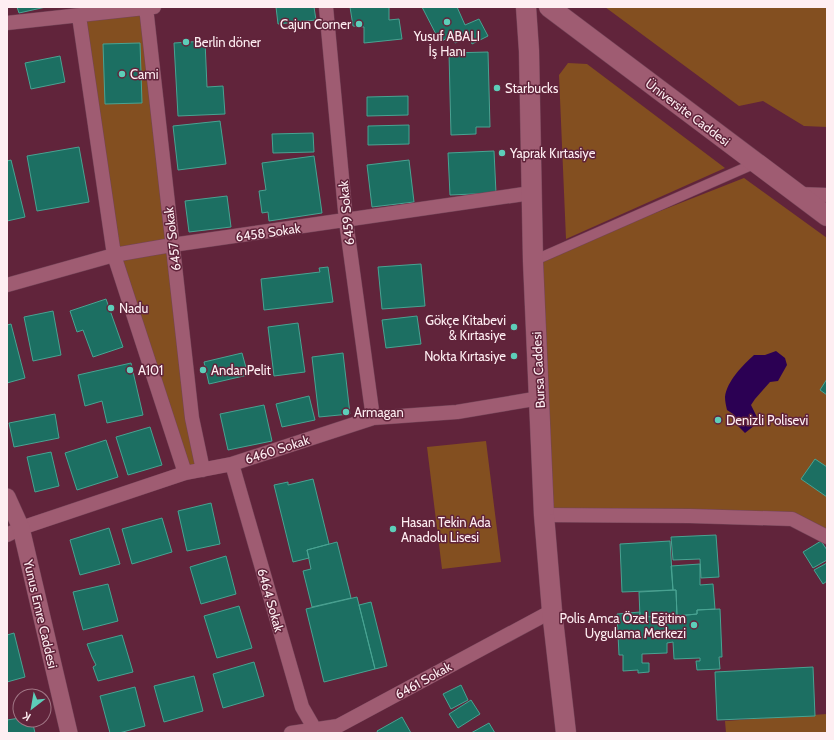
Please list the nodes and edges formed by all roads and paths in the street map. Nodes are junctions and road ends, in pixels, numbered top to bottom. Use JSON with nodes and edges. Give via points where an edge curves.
{"nodes":[{"id":1,"x":149,"y":7,"type":"edge"},
{"id":2,"x":326,"y":7,"type":"edge"},
{"id":3,"x":526,"y":7,"type":"edge"},
{"id":4,"x":549,"y":7,"type":"edge"},
{"id":5,"x":79,"y":16,"type":"junction"},
{"id":6,"x":7,"y":24,"type":"edge"},
{"id":7,"x":756,"y":163,"type":"junction"},
{"id":8,"x":531,"y":193,"type":"junction"},
{"id":9,"x":797,"y":194,"type":"junction"},
{"id":10,"x":827,"y":195,"type":"edge"},
{"id":11,"x":827,"y":216,"type":"edge"},
{"id":12,"x":346,"y":221,"type":"junction"},
{"id":13,"x":172,"y":245,"type":"junction"},
{"id":14,"x":114,"y":255,"type":"junction"},
{"id":15,"x":533,"y":260,"type":"junction"},
{"id":16,"x":7,"y":285,"type":"edge"},
{"id":17,"x":540,"y":398,"type":"junction"},
{"id":18,"x":373,"y":418,"type":"junction"},
{"id":19,"x":232,"y":464,"type":"junction"},
{"id":20,"x":203,"y":470,"type":"junction"},
{"id":21,"x":185,"y":473,"type":"junction"},
{"id":22,"x":7,"y":497,"type":"edge"},
{"id":23,"x":544,"y":516,"type":"junction"},
{"id":24,"x":14,"y":531,"type":"edge"},
{"id":25,"x":827,"y":537,"type":"edge"},
{"id":26,"x":552,"y":612,"type":"junction"},
{"id":27,"x":316,"y":731,"type":"edge"},
{"id":28,"x":69,"y":733,"type":"edge"},
{"id":29,"x":291,"y":733,"type":"edge"},
{"id":30,"x":566,"y":733,"type":"edge"}],
"edges":[{"from":1,"to":5,"type":"street"},
{"from":1,"to":13,"type":"street","name":"6457 Sokak"},
{"from":2,"to":12,"type":"street","name":"6459 Sokak"},
{"from":3,"to":8,"type":"main road","name":"Bursa Caddesi"},
{"from":4,"to":7,"type":"main road","name":"Üniversite Caddesi"},
{"from":5,"to":6,"type":"street"},
{"from":5,"to":14,"type":"street"},
{"from":7,"to":9,"type":"main road","name":"Üniversite Caddesi"},
{"from":7,"to":15,"type":"street"},
{"from":8,"to":12,"type":"street","name":"6458 Sokak"},
{"from":8,"to":15,"type":"main road","name":"Bursa Caddesi"},
{"from":9,"to":10,"type":"street"},
{"from":9,"to":11,"type":"main road","name":"Üniversite Caddesi"},
{"from":12,"to":13,"type":"street","name":"6458 Sokak"},
{"from":12,"to":18,"type":"street","name":"6459 Sokak"},
{"from":13,"to":14,"type":"street","name":"6458 Sokak"},
{"from":13,"to":20,"type":"street","name":"6457 Sokak","via":[[192,418]]},
{"from":14,"to":16,"type":"street","name":"6458 Sokak"},
{"from":14,"to":21,"type":"street"},
{"from":15,"to":17,"type":"main road","name":"Bursa Caddesi"},
{"from":17,"to":18,"type":"street","name":"6460 Sokak","via":[[456,412]]},
{"from":17,"to":23,"type":"main road","name":"Bursa Caddesi"},
{"from":18,"to":19,"type":"street","name":"6460 Sokak"},
{"from":19,"to":20,"type":"street","name":"6460 Sokak"},
{"from":19,"to":27,"type":"street","name":"6464 Sokak","via":[[302,707]]},
{"from":20,"to":21,"type":"street","name":"6460 Sokak"},
{"from":21,"to":24,"type":"street","name":"6460 Sokak"},
{"from":22,"to":24,"type":"street","name":"Yunus Emre Caddesi"},
{"from":23,"to":25,"type":"street","via":[[792,519]]},
{"from":23,"to":26,"type":"main road","name":"Bursa Caddesi"},
{"from":24,"to":28,"type":"street","name":"Yunus Emre Caddesi"},
{"from":26,"to":27,"type":"street","name":"6461 Sokak","via":[[338,726]]},
{"from":26,"to":30,"type":"main road","name":"Bursa Caddesi"},
{"from":27,"to":29,"type":"street","name":"6461 Sokak"}]}
